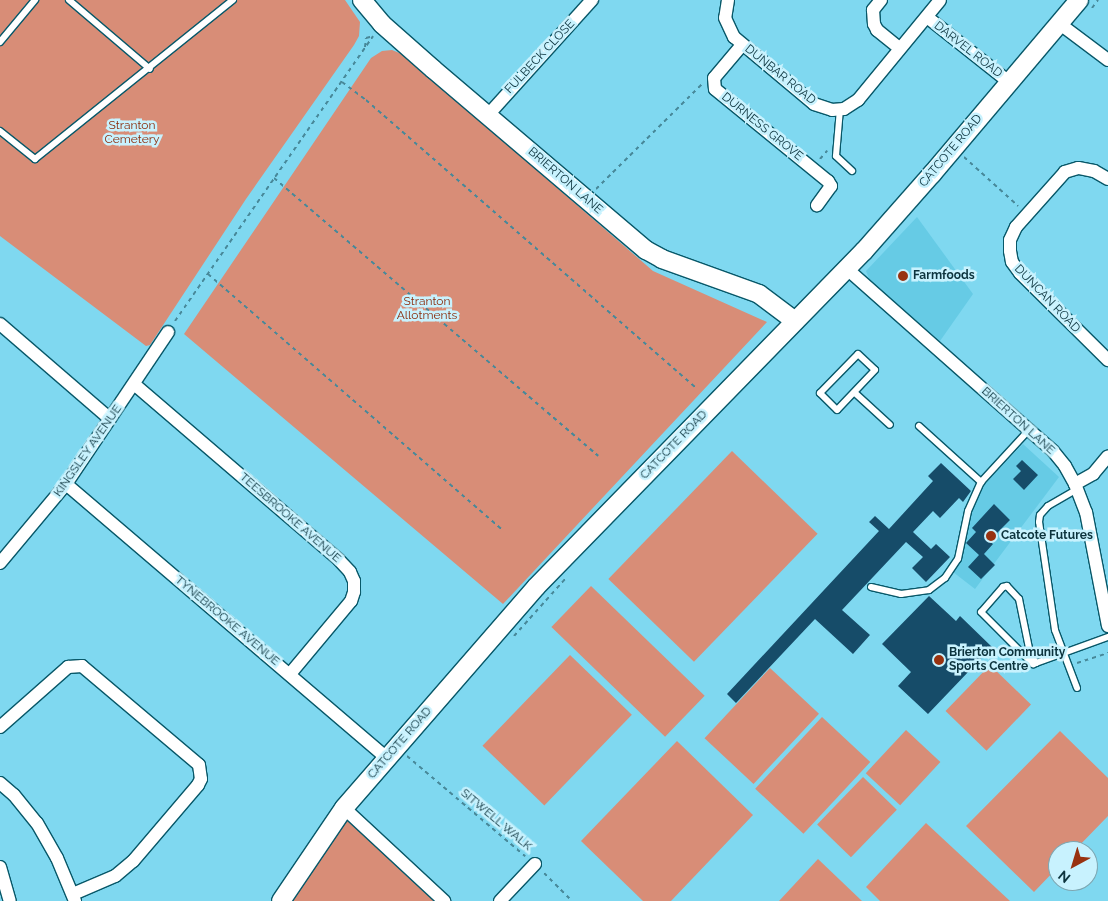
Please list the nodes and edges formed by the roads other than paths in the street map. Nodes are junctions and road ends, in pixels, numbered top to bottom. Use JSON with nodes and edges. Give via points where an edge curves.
{"nodes":[{"id":1,"x":35,"y":0,"type":"edge"},
{"id":2,"x":69,"y":0,"type":"edge"},
{"id":3,"x":233,"y":0,"type":"edge"},
{"id":4,"x":362,"y":0,"type":"edge"},
{"id":5,"x":592,"y":0,"type":"edge"},
{"id":6,"x":728,"y":0,"type":"edge"},
{"id":7,"x":881,"y":0,"type":"edge"},
{"id":8,"x":940,"y":0,"type":"edge"},
{"id":9,"x":1079,"y":0,"type":"edge"},
{"id":10,"x":927,"y":17,"type":"junction"},
{"id":11,"x":1060,"y":24,"type":"junction"},
{"id":12,"x":0,"y":42,"type":"edge"},
{"id":13,"x":742,"y":45,"type":"junction"},
{"id":14,"x":899,"y":48,"type":"junction"},
{"id":15,"x":1108,"y":60,"type":"edge"},
{"id":16,"x":150,"y":69,"type":"junction"},
{"id":17,"x":1009,"y":82,"type":"junction"},
{"id":18,"x":840,"y":109,"type":"junction"},
{"id":19,"x":488,"y":114,"type":"junction"},
{"id":20,"x":0,"y":131,"type":"edge"},
{"id":21,"x":852,"y":170,"type":"dead end"},
{"id":22,"x":1108,"y":179,"type":"edge"},
{"id":23,"x":817,"y":205,"type":"dead end"},
{"id":24,"x":846,"y":268,"type":"junction"},
{"id":25,"x":795,"y":321,"type":"junction"},
{"id":26,"x":0,"y":324,"type":"edge"},
{"id":27,"x":169,"y":329,"type":"road end"},
{"id":28,"x":1108,"y":360,"type":"edge"},
{"id":29,"x":134,"y":384,"type":"junction"},
{"id":30,"x":855,"y":392,"type":"junction"},
{"id":31,"x":110,"y":420,"type":"junction"},
{"id":32,"x":890,"y":425,"type":"dead end"},
{"id":33,"x":919,"y":426,"type":"dead end"},
{"id":34,"x":1029,"y":430,"type":"junction"},
{"id":35,"x":1108,"y":456,"type":"edge"},
{"id":36,"x":981,"y":482,"type":"junction"},
{"id":37,"x":66,"y":484,"type":"junction"},
{"id":38,"x":1076,"y":486,"type":"junction"},
{"id":39,"x":0,"y":563,"type":"edge"},
{"id":40,"x":871,"y":588,"type":"dead end"},
{"id":41,"x":1108,"y":626,"type":"edge"},
{"id":42,"x":1108,"y":637,"type":"edge"},
{"id":43,"x":1065,"y":653,"type":"junction"},
{"id":44,"x":1036,"y":663,"type":"junction"},
{"id":45,"x":290,"y":674,"type":"junction"},
{"id":46,"x":1077,"y":688,"type":"dead end"},
{"id":47,"x":0,"y":728,"type":"edge"},
{"id":48,"x":387,"y":758,"type":"junction"},
{"id":49,"x":0,"y":783,"type":"edge"},
{"id":50,"x":344,"y":808,"type":"junction"},
{"id":51,"x":535,"y":864,"type":"road end"},
{"id":52,"x":0,"y":867,"type":"edge"},
{"id":53,"x":74,"y":897,"type":"edge"},
{"id":54,"x":10,"y":901,"type":"edge"},
{"id":55,"x":281,"y":901,"type":"edge"},
{"id":56,"x":444,"y":901,"type":"edge"},
{"id":57,"x":500,"y":901,"type":"edge"}],
"edges":[{"from":1,"to":12,"type":"lane"},
{"from":2,"to":16,"type":"lane"},
{"from":3,"to":16,"type":"lane"},
{"from":4,"to":19,"type":"street","name":"BRIERTON LANE","via":[[378,30]]},
{"from":5,"to":19,"type":"street","name":"FULBECK CLOSE"},
{"from":6,"to":13,"type":"street","name":"DUNBAR ROAD","via":[[725,18]]},
{"from":7,"to":14,"type":"street","via":[[874,10],[876,30]]},
{"from":8,"to":10,"type":"street"},
{"from":9,"to":11,"type":"street","name":"CATCOTE ROAD"},
{"from":10,"to":14,"type":"street"},
{"from":10,"to":17,"type":"street","name":"DARVEL ROAD"},
{"from":11,"to":15,"type":"street"},
{"from":11,"to":17,"type":"street","name":"CATCOTE ROAD"},
{"from":13,"to":18,"type":"street","name":"DUNBAR ROAD","via":[[814,104],[823,109]]},
{"from":13,"to":23,"type":"street","name":"DURNESS GROVE","via":[[714,78],[715,89],[828,181],[830,186]]},
{"from":14,"to":18,"type":"street","via":[[858,100]]},
{"from":16,"to":20,"type":"lane","via":[[35,159]]},
{"from":17,"to":24,"type":"street","name":"CATCOTE ROAD"},
{"from":18,"to":21,"type":"lane","via":[[836,156]]},
{"from":19,"to":25,"type":"street","name":"BRIERTON LANE","via":[[636,242],[662,259],[759,294]]},
{"from":22,"to":28,"type":"street","name":"DUNCAN ROAD","via":[[1078,168],[1066,172],[1016,226],[1010,240],[1012,262],[1048,303]]},
{"from":24,"to":25,"type":"street","name":"CATCOTE ROAD"},
{"from":24,"to":34,"type":"street","name":"BRIERTON LANE"},
{"from":25,"to":48,"type":"street","name":"CATCOTE ROAD","via":[[536,587]]},
{"from":26,"to":31,"type":"street"},
{"from":27,"to":29,"type":"street","name":"KINGSLEY AVENUE","via":[[154,346]]},
{"from":29,"to":31,"type":"street","name":"KINGSLEY AVENUE"},
{"from":29,"to":45,"type":"street","name":"TEESBROOKE AVENUE","via":[[350,572],[354,581],[351,601]]},
{"from":30,"to":30,"type":"lane","via":[[837,410],[820,393],[858,354],[875,370]]},
{"from":30,"to":32,"type":"lane"},
{"from":31,"to":37,"type":"street","name":"KINGSLEY AVENUE"},
{"from":33,"to":36,"type":"lane"},
{"from":34,"to":36,"type":"lane"},
{"from":34,"to":38,"type":"street","name":"BRIERTON LANE","via":[[1053,451]]},
{"from":35,"to":38,"type":"street","via":[[1093,474]]},
{"from":36,"to":40,"type":"lane","via":[[968,511],[958,559],[945,578],[929,590],[901,594]]},
{"from":37,"to":39,"type":"street","name":"KINGSLEY AVENUE"},
{"from":37,"to":45,"type":"street","name":"TYNEBROOKE AVENUE"},
{"from":38,"to":41,"type":"street","name":"BRIERTON LANE","via":[[1086,512]]},
{"from":38,"to":43,"type":"lane","via":[[1048,506],[1040,515],[1039,522],[1055,630]]},
{"from":42,"to":43,"type":"lane"},
{"from":43,"to":44,"type":"lane"},
{"from":43,"to":46,"type":"lane"},
{"from":44,"to":44,"type":"lane","via":[[1032,664],[981,612],[1007,586],[1020,599],[1030,653]]},
{"from":45,"to":48,"type":"street","name":"TYNEBROOKE AVENUE"},
{"from":47,"to":53,"type":"street","via":[[68,667],[82,666],[199,765],[201,779],[198,785],[133,861],[115,876]]},
{"from":48,"to":50,"type":"street","name":"CATCOTE ROAD"},
{"from":49,"to":53,"type":"street","via":[[37,823]]},
{"from":50,"to":55,"type":"street","name":"CATCOTE ROAD"},
{"from":50,"to":56,"type":"street"},
{"from":51,"to":57,"type":"street"},
{"from":52,"to":54,"type":"street"}]}
